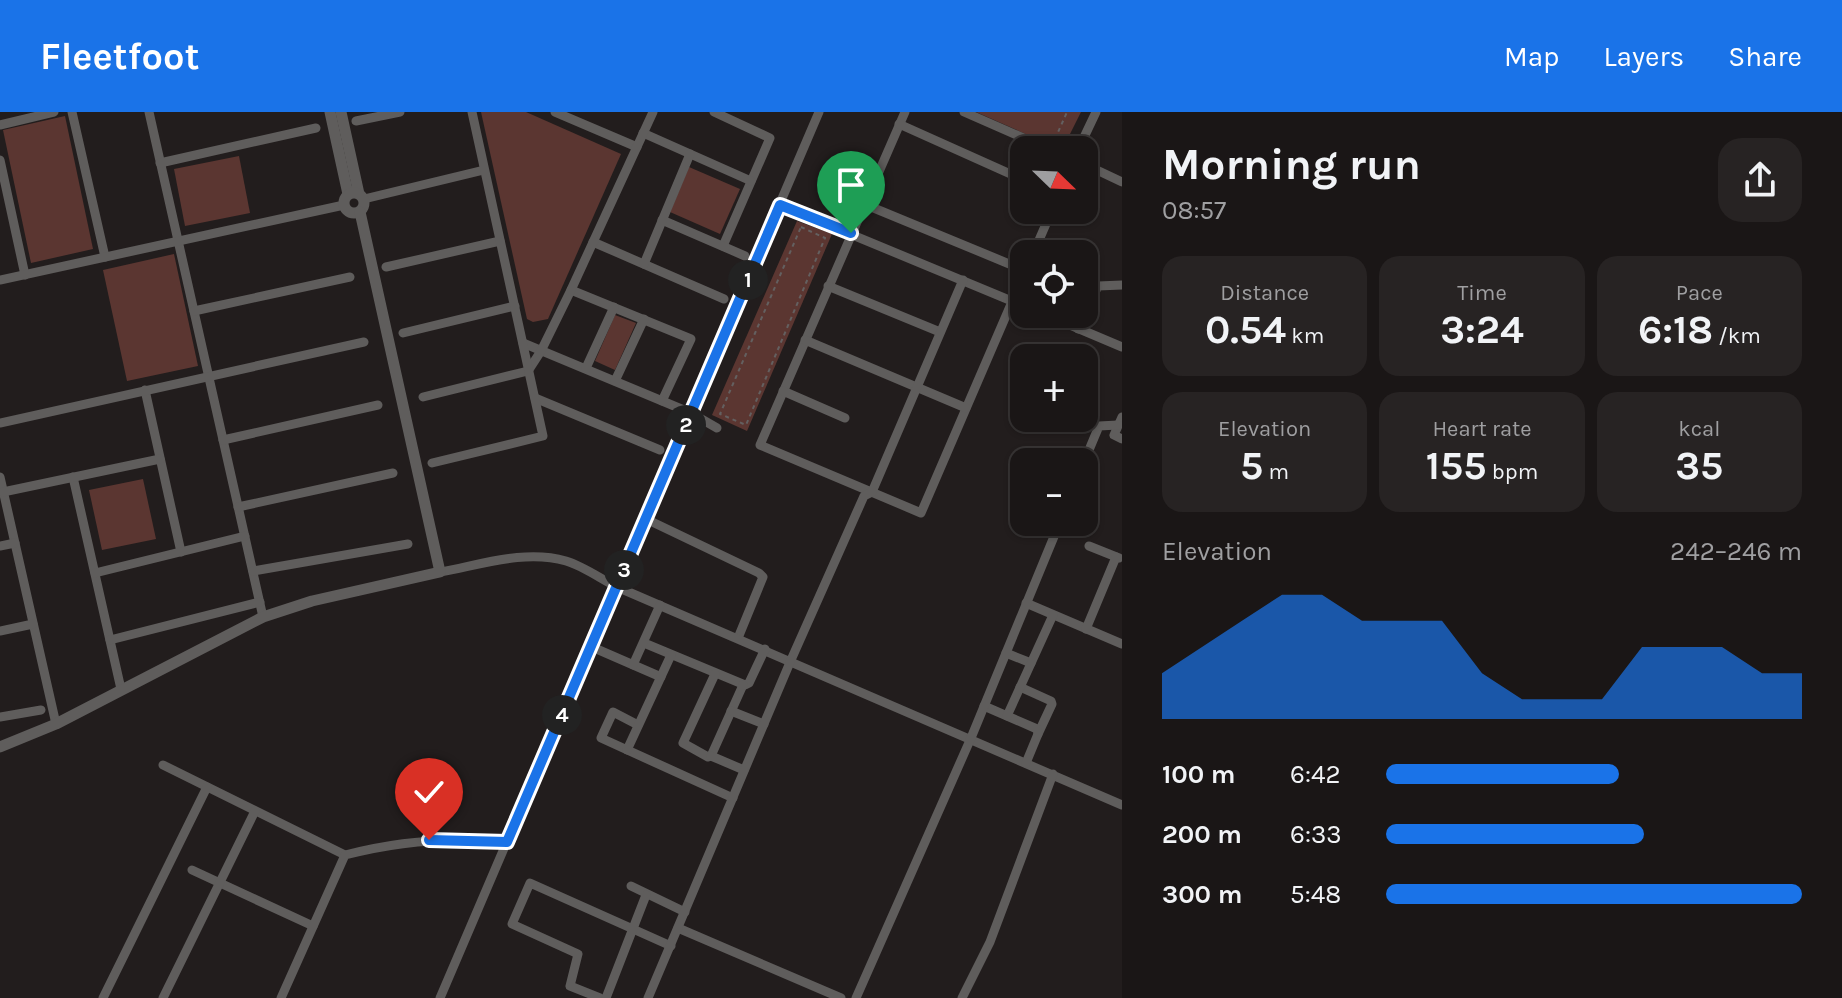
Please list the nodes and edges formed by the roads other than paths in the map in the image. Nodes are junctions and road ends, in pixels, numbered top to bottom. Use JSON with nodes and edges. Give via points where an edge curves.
{"nodes":[{"id":1,"x":54,"y":112,"type":"edge"},
{"id":2,"x":72,"y":112,"type":"edge"},
{"id":3,"x":149,"y":112,"type":"edge"},
{"id":4,"x":330,"y":112,"type":"edge"},
{"id":5,"x":341,"y":112,"type":"edge"},
{"id":6,"x":400,"y":112,"type":"edge"},
{"id":7,"x":472,"y":112,"type":"edge"},
{"id":8,"x":555,"y":112,"type":"edge"},
{"id":9,"x":653,"y":112,"type":"edge"},
{"id":10,"x":714,"y":112,"type":"edge"},
{"id":11,"x":819,"y":112,"type":"edge"},
{"id":12,"x":905,"y":112,"type":"edge"},
{"id":13,"x":964,"y":112,"type":"edge"},
{"id":14,"x":1096,"y":112,"type":"edge"},
{"id":15,"x":356,"y":121,"type":"dead end"},
{"id":16,"x":899,"y":124,"type":"junction"},
{"id":17,"x":0,"y":125,"type":"edge"},
{"id":18,"x":316,"y":128,"type":"dead end"},
{"id":19,"x":643,"y":133,"type":"junction"},
{"id":20,"x":1027,"y":136,"type":"edge"},
{"id":21,"x":1085,"y":136,"type":"edge"},
{"id":22,"x":637,"y":147,"type":"junction"},
{"id":23,"x":690,"y":154,"type":"junction"},
{"id":24,"x":0,"y":160,"type":"edge"},
{"id":25,"x":160,"y":163,"type":"junction"},
{"id":26,"x":484,"y":170,"type":"junction"},
{"id":27,"x":1098,"y":171,"type":"edge"},
{"id":28,"x":1010,"y":174,"type":"edge"},
{"id":29,"x":751,"y":181,"type":"junction"},
{"id":30,"x":1122,"y":182,"type":"edge"},
{"id":31,"x":354,"y":198,"type":"junction"},
{"id":32,"x":864,"y":204,"type":"junction"},
{"id":33,"x":780,"y":205,"type":"junction"},
{"id":34,"x":360,"y":212,"type":"junction"},
{"id":35,"x":662,"y":220,"type":"junction"},
{"id":36,"x":851,"y":233,"type":"junction"},
{"id":37,"x":178,"y":241,"type":"junction"},
{"id":38,"x":500,"y":241,"type":"junction"},
{"id":39,"x":593,"y":242,"type":"junction"},
{"id":40,"x":723,"y":246,"type":"junction"},
{"id":41,"x":745,"y":256,"type":"dead end"},
{"id":42,"x":105,"y":257,"type":"junction"},
{"id":43,"x":644,"y":264,"type":"junction"},
{"id":44,"x":1010,"y":266,"type":"edge"},
{"id":45,"x":386,"y":267,"type":"dead end"},
{"id":46,"x":25,"y":275,"type":"junction"},
{"id":47,"x":350,"y":277,"type":"dead end"},
{"id":48,"x":0,"y":280,"type":"edge"},
{"id":49,"x":963,"y":280,"type":"junction"},
{"id":50,"x":1122,"y":285,"type":"edge"},
{"id":51,"x":828,"y":286,"type":"junction"},
{"id":52,"x":571,"y":290,"type":"junction"},
{"id":53,"x":724,"y":299,"type":"dead end"},
{"id":54,"x":1010,"y":300,"type":"edge"},
{"id":55,"x":515,"y":306,"type":"junction"},
{"id":56,"x":1010,"y":306,"type":"edge"},
{"id":57,"x":614,"y":307,"type":"junction"},
{"id":58,"x":194,"y":311,"type":"junction"},
{"id":59,"x":644,"y":319,"type":"junction"},
{"id":60,"x":1078,"y":329,"type":"joint"},
{"id":61,"x":940,"y":332,"type":"junction"},
{"id":62,"x":403,"y":333,"type":"dead end"},
{"id":63,"x":805,"y":340,"type":"junction"},
{"id":64,"x":364,"y":342,"type":"dead end"},
{"id":65,"x":523,"y":343,"type":"junction"},
{"id":66,"x":1122,"y":347,"type":"edge"},
{"id":67,"x":541,"y":351,"type":"junction"},
{"id":68,"x":586,"y":368,"type":"junction"},
{"id":69,"x":528,"y":371,"type":"junction"},
{"id":70,"x":208,"y":375,"type":"junction"},
{"id":71,"x":615,"y":381,"type":"junction"},
{"id":72,"x":917,"y":387,"type":"junction"},
{"id":73,"x":145,"y":390,"type":"junction"},
{"id":74,"x":783,"y":391,"type":"junction"},
{"id":75,"x":423,"y":397,"type":"dead end"},
{"id":76,"x":535,"y":398,"type":"junction"},
{"id":77,"x":662,"y":401,"type":"junction"},
{"id":78,"x":378,"y":405,"type":"dead end"},
{"id":79,"x":966,"y":408,"type":"junction"},
{"id":80,"x":691,"y":413,"type":"junction"},
{"id":81,"x":845,"y":418,"type":"dead end"},
{"id":82,"x":1120,"y":421,"type":"edge"},
{"id":83,"x":0,"y":423,"type":"edge"},
{"id":84,"x":717,"y":428,"type":"dead end"},
{"id":85,"x":1122,"y":439,"type":"edge"},
{"id":86,"x":223,"y":440,"type":"junction"},
{"id":87,"x":1090,"y":448,"type":"edge"},
{"id":88,"x":660,"y":450,"type":"dead end"},
{"id":89,"x":160,"y":459,"type":"junction"},
{"id":90,"x":432,"y":463,"type":"dead end"},
{"id":91,"x":393,"y":473,"type":"dead end"},
{"id":92,"x":0,"y":477,"type":"edge"},
{"id":93,"x":73,"y":477,"type":"junction"},
{"id":94,"x":3,"y":492,"type":"junction"},
{"id":95,"x":872,"y":492,"type":"junction"},
{"id":96,"x":238,"y":507,"type":"junction"},
{"id":97,"x":646,"y":519,"type":"junction"},
{"id":98,"x":245,"y":536,"type":"junction"},
{"id":99,"x":1054,"y":536,"type":"edge"},
{"id":100,"x":15,"y":543,"type":"junction"},
{"id":101,"x":408,"y":544,"type":"dead end"},
{"id":102,"x":0,"y":546,"type":"edge"},
{"id":103,"x":1089,"y":546,"type":"dead end"},
{"id":104,"x":181,"y":552,"type":"junction"},
{"id":105,"x":1119,"y":558,"type":"edge"},
{"id":106,"x":253,"y":571,"type":"junction"},
{"id":107,"x":440,"y":572,"type":"junction"},
{"id":108,"x":95,"y":573,"type":"junction"},
{"id":109,"x":617,"y":587,"type":"junction"},
{"id":110,"x":260,"y":602,"type":"junction"},
{"id":111,"x":1026,"y":603,"type":"junction"},
{"id":112,"x":660,"y":605,"type":"junction"},
{"id":113,"x":1053,"y":615,"type":"junction"},
{"id":114,"x":263,"y":617,"type":"junction"},
{"id":115,"x":33,"y":624,"type":"junction"},
{"id":116,"x":1086,"y":629,"type":"junction"},
{"id":117,"x":0,"y":631,"type":"edge"},
{"id":118,"x":738,"y":638,"type":"junction"},
{"id":119,"x":110,"y":640,"type":"junction"},
{"id":120,"x":644,"y":643,"type":"junction"},
{"id":121,"x":1122,"y":644,"type":"edge"},
{"id":122,"x":592,"y":647,"type":"junction"},
{"id":123,"x":765,"y":649,"type":"junction"},
{"id":124,"x":1006,"y":653,"type":"junction"},
{"id":125,"x":671,"y":655,"type":"junction"},
{"id":126,"x":791,"y":660,"type":"junction"},
{"id":127,"x":1031,"y":663,"type":"junction"},
{"id":128,"x":633,"y":665,"type":"junction"},
{"id":129,"x":715,"y":674,"type":"junction"},
{"id":130,"x":661,"y":677,"type":"junction"},
{"id":131,"x":743,"y":685,"type":"junction"},
{"id":132,"x":1020,"y":687,"type":"junction"},
{"id":133,"x":121,"y":689,"type":"junction"},
{"id":134,"x":984,"y":706,"type":"junction"},
{"id":135,"x":41,"y":710,"type":"dead end"},
{"id":136,"x":731,"y":711,"type":"junction"},
{"id":137,"x":1007,"y":716,"type":"junction"},
{"id":138,"x":0,"y":717,"type":"edge"},
{"id":139,"x":56,"y":724,"type":"junction"},
{"id":140,"x":764,"y":724,"type":"junction"},
{"id":141,"x":638,"y":725,"type":"junction"},
{"id":142,"x":1038,"y":734,"type":"junction"},
{"id":143,"x":971,"y":738,"type":"junction"},
{"id":144,"x":0,"y":747,"type":"edge"},
{"id":145,"x":627,"y":750,"type":"junction"},
{"id":146,"x":711,"y":756,"type":"junction"},
{"id":147,"x":1026,"y":763,"type":"junction"},
{"id":148,"x":163,"y":765,"type":"dead end"},
{"id":149,"x":744,"y":770,"type":"junction"},
{"id":150,"x":1053,"y":774,"type":"junction"},
{"id":151,"x":207,"y":787,"type":"junction"},
{"id":152,"x":733,"y":798,"type":"junction"},
{"id":153,"x":1122,"y":805,"type":"edge"},
{"id":154,"x":255,"y":811,"type":"junction"},
{"id":155,"x":507,"y":842,"type":"junction"},
{"id":156,"x":345,"y":855,"type":"junction"},
{"id":157,"x":192,"y":870,"type":"dead end"},
{"id":158,"x":220,"y":881,"type":"junction"},
{"id":159,"x":631,"y":886,"type":"dead end"},
{"id":160,"x":646,"y":895,"type":"junction"},
{"id":161,"x":685,"y":912,"type":"junction"},
{"id":162,"x":313,"y":926,"type":"junction"},
{"id":163,"x":678,"y":928,"type":"junction"},
{"id":164,"x":633,"y":929,"type":"junction"},
{"id":165,"x":671,"y":946,"type":"junction"},
{"id":166,"x":651,"y":997,"type":"edge"},
{"id":167,"x":103,"y":998,"type":"edge"},
{"id":168,"x":163,"y":998,"type":"edge"},
{"id":169,"x":281,"y":998,"type":"edge"},
{"id":170,"x":440,"y":998,"type":"edge"},
{"id":171,"x":600,"y":998,"type":"edge"},
{"id":172,"x":606,"y":998,"type":"edge"},
{"id":173,"x":841,"y":998,"type":"edge"},
{"id":174,"x":856,"y":998,"type":"edge"},
{"id":175,"x":962,"y":998,"type":"edge"}],
"edges":[{"from":1,"to":17,"type":"street"},
{"from":2,"to":42,"type":"street"},
{"from":3,"to":25,"type":"street"},
{"from":4,"to":31,"type":"street"},
{"from":5,"to":31,"type":"street"},
{"from":6,"to":15,"type":"street"},
{"from":7,"to":26,"type":"street"},
{"from":8,"to":22,"type":"street"},
{"from":9,"to":19,"type":"street"},
{"from":10,"to":29,"type":"street","via":[[770,138]]},
{"from":11,"to":33,"type":"street"},
{"from":12,"to":16,"type":"street"},
{"from":13,"to":20,"type":"street"},
{"from":14,"to":21,"type":"street"},
{"from":16,"to":28,"type":"street"},
{"from":16,"to":32,"type":"street"},
{"from":18,"to":25,"type":"street"},
{"from":19,"to":22,"type":"street"},
{"from":19,"to":23,"type":"street"},
{"from":22,"to":39,"type":"street"},
{"from":23,"to":29,"type":"street"},
{"from":23,"to":35,"type":"street"},
{"from":24,"to":46,"type":"street"},
{"from":25,"to":37,"type":"street"},
{"from":26,"to":31,"type":"street"},
{"from":26,"to":38,"type":"street"},
{"from":27,"to":30,"type":"street"},
{"from":29,"to":40,"type":"street"},
{"from":31,"to":34,"type":"street"},
{"from":31,"to":34,"type":"street","via":[[352,213]]},
{"from":31,"to":37,"type":"street"},
{"from":32,"to":36,"type":"street"},
{"from":32,"to":44,"type":"street"},
{"from":33,"to":36,"type":"street"},
{"from":33,"to":80,"type":"street"},
{"from":34,"to":107,"type":"street"},
{"from":35,"to":40,"type":"street"},
{"from":35,"to":43,"type":"street"},
{"from":36,"to":49,"type":"street"},
{"from":36,"to":51,"type":"street"},
{"from":37,"to":42,"type":"street"},
{"from":37,"to":58,"type":"street"},
{"from":38,"to":45,"type":"street"},
{"from":38,"to":55,"type":"street"},
{"from":39,"to":43,"type":"street"},
{"from":39,"to":52,"type":"street"},
{"from":40,"to":41,"type":"street"},
{"from":42,"to":46,"type":"street"},
{"from":43,"to":53,"type":"street"},
{"from":46,"to":48,"type":"street"},
{"from":47,"to":58,"type":"street"},
{"from":49,"to":54,"type":"street"},
{"from":49,"to":61,"type":"street"},
{"from":50,"to":60,"type":"street","via":[[1098,286]]},
{"from":51,"to":61,"type":"street"},
{"from":51,"to":63,"type":"street"},
{"from":52,"to":57,"type":"street"},
{"from":52,"to":67,"type":"street"},
{"from":55,"to":62,"type":"street"},
{"from":55,"to":65,"type":"street"},
{"from":56,"to":79,"type":"street"},
{"from":57,"to":59,"type":"street"},
{"from":57,"to":68,"type":"street"},
{"from":58,"to":70,"type":"street"},
{"from":59,"to":71,"type":"street"},
{"from":59,"to":77,"type":"street","via":[[691,339]]},
{"from":60,"to":66,"type":"street"},
{"from":61,"to":72,"type":"street"},
{"from":63,"to":72,"type":"street"},
{"from":63,"to":74,"type":"street"},
{"from":64,"to":70,"type":"street"},
{"from":65,"to":67,"type":"street"},
{"from":65,"to":69,"type":"street"},
{"from":67,"to":68,"type":"street"},
{"from":67,"to":69,"type":"street"},
{"from":68,"to":71,"type":"street"},
{"from":69,"to":75,"type":"street"},
{"from":69,"to":76,"type":"street"},
{"from":70,"to":73,"type":"street"},
{"from":70,"to":86,"type":"street"},
{"from":71,"to":77,"type":"street"},
{"from":72,"to":79,"type":"street"},
{"from":72,"to":95,"type":"street"},
{"from":73,"to":83,"type":"street"},
{"from":73,"to":89,"type":"street"},
{"from":74,"to":81,"type":"street"},
{"from":74,"to":95,"type":"street","via":[[760,445]]},
{"from":76,"to":88,"type":"street"},
{"from":76,"to":90,"type":"street","via":[[543,436]]},
{"from":77,"to":80,"type":"street"},
{"from":78,"to":86,"type":"street"},
{"from":79,"to":95,"type":"street","via":[[921,513]]},
{"from":80,"to":84,"type":"street"},
{"from":80,"to":97,"type":"street"},
{"from":82,"to":85,"type":"street","via":[[1114,435]]},
{"from":82,"to":87,"type":"street","via":[[1099,426]]},
{"from":86,"to":96,"type":"street"},
{"from":89,"to":93,"type":"street"},
{"from":89,"to":104,"type":"street"},
{"from":91,"to":96,"type":"street"},
{"from":92,"to":94,"type":"street"},
{"from":93,"to":94,"type":"street"},
{"from":93,"to":108,"type":"street"},
{"from":94,"to":100,"type":"street"},
{"from":95,"to":126,"type":"street","via":[[864,496]]},
{"from":96,"to":98,"type":"street"},
{"from":97,"to":109,"type":"street"},
{"from":97,"to":118,"type":"street","via":[[763,577]]},
{"from":98,"to":104,"type":"street"},
{"from":98,"to":106,"type":"street"},
{"from":99,"to":111,"type":"street"},
{"from":100,"to":102,"type":"street"},
{"from":100,"to":115,"type":"street"},
{"from":101,"to":106,"type":"street"},
{"from":103,"to":105,"type":"street"},
{"from":104,"to":108,"type":"street"},
{"from":105,"to":116,"type":"street"},
{"from":106,"to":110,"type":"street"},
{"from":107,"to":109,"type":"street","via":[[546,557]]},
{"from":107,"to":114,"type":"street"},
{"from":108,"to":119,"type":"street"},
{"from":109,"to":112,"type":"street"},
{"from":109,"to":122,"type":"street"},
{"from":110,"to":114,"type":"street"},
{"from":110,"to":119,"type":"street"},
{"from":111,"to":113,"type":"street"},
{"from":111,"to":124,"type":"street"},
{"from":112,"to":118,"type":"street"},
{"from":112,"to":120,"type":"street"},
{"from":113,"to":116,"type":"street"},
{"from":113,"to":127,"type":"street"},
{"from":114,"to":133,"type":"street"},
{"from":115,"to":117,"type":"street"},
{"from":115,"to":139,"type":"street"},
{"from":116,"to":121,"type":"street"},
{"from":118,"to":123,"type":"street"},
{"from":119,"to":133,"type":"street"},
{"from":120,"to":125,"type":"street"},
{"from":120,"to":128,"type":"street"},
{"from":122,"to":128,"type":"street"},
{"from":122,"to":155,"type":"street"},
{"from":123,"to":126,"type":"street"},
{"from":123,"to":131,"type":"street","via":[[749,683]]},
{"from":124,"to":127,"type":"street"},
{"from":124,"to":134,"type":"street"},
{"from":125,"to":129,"type":"street"},
{"from":125,"to":130,"type":"street"},
{"from":126,"to":140,"type":"street"},
{"from":126,"to":143,"type":"street"},
{"from":127,"to":132,"type":"street"},
{"from":128,"to":130,"type":"street"},
{"from":129,"to":131,"type":"street"},
{"from":129,"to":146,"type":"street","via":[[683,743]]},
{"from":130,"to":141,"type":"street"},
{"from":131,"to":136,"type":"street"},
{"from":132,"to":137,"type":"street"},
{"from":132,"to":142,"type":"street","via":[[1051,701]]},
{"from":133,"to":139,"type":"street"},
{"from":134,"to":137,"type":"street"},
{"from":134,"to":143,"type":"street"},
{"from":135,"to":138,"type":"street"},
{"from":136,"to":140,"type":"street"},
{"from":136,"to":146,"type":"street"},
{"from":137,"to":142,"type":"street","via":[[1035,727]]},
{"from":139,"to":144,"type":"street"},
{"from":140,"to":149,"type":"street"},
{"from":141,"to":145,"type":"street"},
{"from":141,"to":145,"type":"street","via":[[613,712],[601,738]]},
{"from":142,"to":147,"type":"street"},
{"from":143,"to":147,"type":"street"},
{"from":143,"to":174,"type":"street"},
{"from":145,"to":152,"type":"street"},
{"from":146,"to":149,"type":"street"},
{"from":147,"to":150,"type":"street"},
{"from":148,"to":151,"type":"street"},
{"from":149,"to":152,"type":"street"},
{"from":150,"to":153,"type":"street"},
{"from":150,"to":175,"type":"street","via":[[990,942]]},
{"from":151,"to":154,"type":"street"},
{"from":151,"to":167,"type":"street"},
{"from":152,"to":161,"type":"street"},
{"from":154,"to":156,"type":"street"},
{"from":154,"to":158,"type":"street"},
{"from":155,"to":156,"type":"street","via":[[429,840]]},
{"from":155,"to":170,"type":"street"},
{"from":156,"to":162,"type":"street"},
{"from":157,"to":158,"type":"street"},
{"from":158,"to":162,"type":"street"},
{"from":158,"to":168,"type":"street"},
{"from":159,"to":160,"type":"street"},
{"from":160,"to":161,"type":"street"},
{"from":160,"to":164,"type":"street"},
{"from":161,"to":163,"type":"street"},
{"from":162,"to":169,"type":"street"},
{"from":163,"to":165,"type":"street"},
{"from":163,"to":173,"type":"street"},
{"from":164,"to":165,"type":"street"},
{"from":164,"to":171,"type":"street","via":[[530,883],[512,924],[578,954],[570,986]]},
{"from":164,"to":172,"type":"street"},
{"from":165,"to":166,"type":"street"}]}
